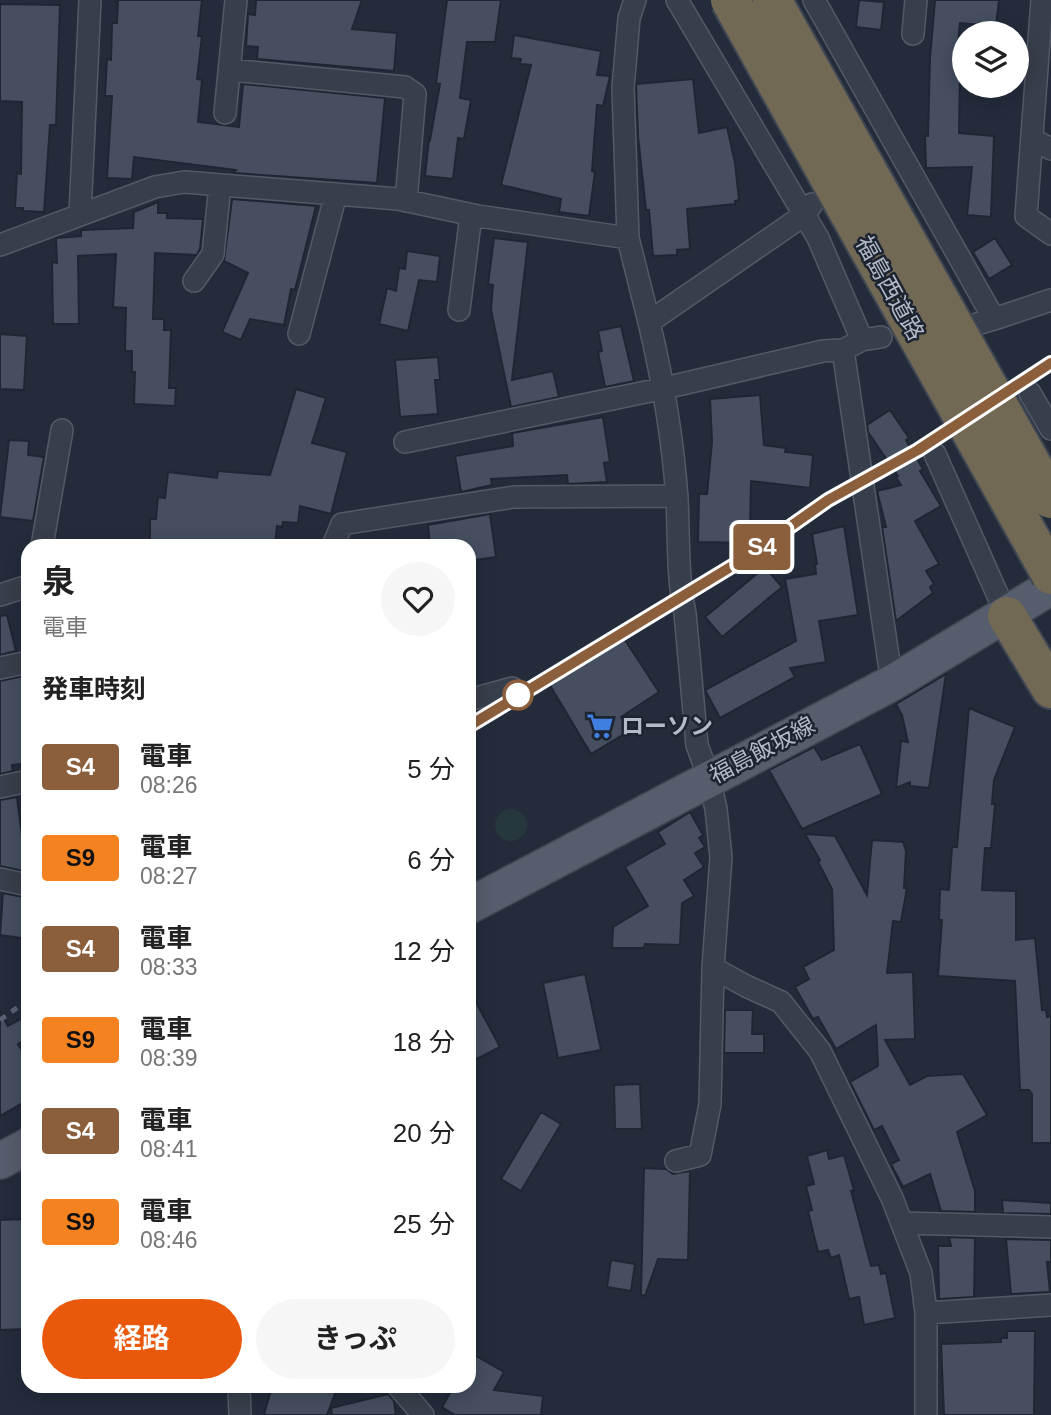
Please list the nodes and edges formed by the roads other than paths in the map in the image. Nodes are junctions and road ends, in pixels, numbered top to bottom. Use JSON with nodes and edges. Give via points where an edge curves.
{"nodes":[{"id":1,"x":90,"y":0,"type":"edge"},
{"id":2,"x":236,"y":0,"type":"edge"},
{"id":3,"x":635,"y":0,"type":"edge"},
{"id":4,"x":677,"y":0,"type":"edge"},
{"id":5,"x":730,"y":0,"type":"edge"},
{"id":6,"x":772,"y":0,"type":"edge"},
{"id":7,"x":814,"y":0,"type":"edge"},
{"id":8,"x":916,"y":0,"type":"edge"},
{"id":9,"x":1043,"y":0,"type":"edge"},
{"id":10,"x":1051,"y":5,"type":"edge"},
{"id":11,"x":913,"y":34,"type":"dead end"},
{"id":12,"x":231,"y":70,"type":"junction"},
{"id":13,"x":225,"y":113,"type":"dead end"},
{"id":14,"x":1032,"y":139,"type":"junction"},
{"id":15,"x":1051,"y":149,"type":"edge"},
{"id":16,"x":220,"y":185,"type":"junction"},
{"id":17,"x":336,"y":194,"type":"junction"},
{"id":18,"x":406,"y":201,"type":"junction"},
{"id":19,"x":808,"y":210,"type":"junction"},
{"id":20,"x":80,"y":214,"type":"junction"},
{"id":21,"x":471,"y":215,"type":"junction"},
{"id":22,"x":1051,"y":234,"type":"edge"},
{"id":23,"x":628,"y":237,"type":"junction"},
{"id":24,"x":0,"y":245,"type":"edge"},
{"id":25,"x":194,"y":281,"type":"dead end"},
{"id":26,"x":1051,"y":300,"type":"edge"},
{"id":27,"x":459,"y":310,"type":"dead end"},
{"id":28,"x":649,"y":322,"type":"junction"},
{"id":29,"x":299,"y":334,"type":"dead end"},
{"id":30,"x":862,"y":342,"type":"junction"},
{"id":31,"x":665,"y":388,"type":"junction"},
{"id":32,"x":1030,"y":393,"type":"dead end"},
{"id":33,"x":1051,"y":429,"type":"edge"},
{"id":34,"x":62,"y":430,"type":"dead end"},
{"id":35,"x":405,"y":442,"type":"dead end"},
{"id":36,"x":935,"y":454,"type":"dead end"},
{"id":37,"x":677,"y":496,"type":"junction"},
{"id":38,"x":1051,"y":499,"type":"edge"},
{"id":39,"x":43,"y":539,"type":"edge"},
{"id":40,"x":336,"y":539,"type":"edge"},
{"id":41,"x":1051,"y":575,"type":"edge"},
{"id":42,"x":1051,"y":587,"type":"edge"},
{"id":43,"x":21,"y":588,"type":"edge"},
{"id":44,"x":0,"y":595,"type":"edge"},
{"id":45,"x":1007,"y":616,"type":"junction"},
{"id":46,"x":21,"y":664,"type":"edge"},
{"id":47,"x":0,"y":668,"type":"edge"},
{"id":48,"x":892,"y":683,"type":"junction"},
{"id":49,"x":512,"y":688,"type":"dead end"},
{"id":50,"x":1051,"y":689,"type":"edge"},
{"id":51,"x":476,"y":698,"type":"edge"},
{"id":52,"x":709,"y":778,"type":"junction"},
{"id":53,"x":21,"y":783,"type":"edge"},
{"id":54,"x":0,"y":788,"type":"edge"},
{"id":55,"x":0,"y":879,"type":"edge"},
{"id":56,"x":21,"y":884,"type":"edge"},
{"id":57,"x":476,"y":903,"type":"edge"},
{"id":58,"x":713,"y":968,"type":"junction"},
{"id":59,"x":21,"y":1150,"type":"edge"},
{"id":60,"x":0,"y":1161,"type":"edge"},
{"id":61,"x":676,"y":1161,"type":"dead end"},
{"id":62,"x":902,"y":1223,"type":"junction"},
{"id":63,"x":1051,"y":1227,"type":"edge"},
{"id":64,"x":1051,"y":1305,"type":"edge"},
{"id":65,"x":926,"y":1313,"type":"junction"},
{"id":66,"x":239,"y":1393,"type":"edge"},
{"id":67,"x":404,"y":1393,"type":"edge"},
{"id":68,"x":240,"y":1415,"type":"edge"},
{"id":69,"x":423,"y":1415,"type":"edge"},
{"id":70,"x":926,"y":1415,"type":"edge"}],
"edges":[{"from":1,"to":20,"type":"street"},
{"from":2,"to":12,"type":"street"},
{"from":3,"to":23,"type":"street","via":[[629,18],[623,88]]},
{"from":4,"to":19,"type":"street"},
{"from":5,"to":41,"type":"highway","name":"福島西道路","bridge":true},
{"from":6,"to":38,"type":"highway","name":"福島西道路","bridge":true},
{"from":7,"to":26,"type":"street","via":[[986,321]]},
{"from":8,"to":11,"type":"street"},
{"from":9,"to":10,"type":"street"},
{"from":9,"to":14,"type":"street"},
{"from":12,"to":13,"type":"street"},
{"from":12,"to":18,"type":"street","via":[[405,88],[415,94]]},
{"from":14,"to":15,"type":"street"},
{"from":14,"to":22,"type":"street","via":[[1026,216]]},
{"from":16,"to":17,"type":"street"},
{"from":16,"to":20,"type":"street","via":[[184,182],[155,187]]},
{"from":16,"to":25,"type":"street","via":[[213,254]]},
{"from":17,"to":18,"type":"street"},
{"from":17,"to":29,"type":"street"},
{"from":18,"to":21,"type":"street"},
{"from":19,"to":28,"type":"street"},
{"from":19,"to":30,"type":"street"},
{"from":20,"to":24,"type":"street"},
{"from":21,"to":23,"type":"street"},
{"from":21,"to":27,"type":"street"},
{"from":23,"to":28,"type":"street"},
{"from":28,"to":31,"type":"street"},
{"from":30,"to":31,"type":"street"},
{"from":30,"to":48,"type":"street"},
{"from":31,"to":35,"type":"street"},
{"from":31,"to":37,"type":"street"},
{"from":32,"to":33,"type":"street"},
{"from":34,"to":39,"type":"street"},
{"from":36,"to":45,"type":"street"},
{"from":37,"to":40,"type":"street","via":[[514,498],[342,524]]},
{"from":37,"to":52,"type":"street","via":[[681,595],[697,746]]},
{"from":42,"to":45,"type":"main road","name":"福島飯坂線"},
{"from":43,"to":44,"type":"street"},
{"from":45,"to":48,"type":"main road","name":"福島飯坂線"},
{"from":45,"to":50,"type":"highway"},
{"from":46,"to":47,"type":"street"},
{"from":48,"to":52,"type":"main road","name":"福島飯坂線"},
{"from":49,"to":51,"type":"street"},
{"from":52,"to":57,"type":"main road","name":"福島飯坂線"},
{"from":52,"to":58,"type":"street","via":[[721,858]]},
{"from":53,"to":54,"type":"street"},
{"from":55,"to":56,"type":"street"},
{"from":58,"to":61,"type":"street","via":[[710,1104],[700,1155]]},
{"from":58,"to":62,"type":"street","via":[[782,1002],[820,1051]]},
{"from":59,"to":60,"type":"main road"},
{"from":62,"to":63,"type":"street"},
{"from":62,"to":65,"type":"street","via":[[921,1273]]},
{"from":64,"to":65,"type":"street"},
{"from":65,"to":70,"type":"street"},
{"from":66,"to":68,"type":"street"},
{"from":67,"to":69,"type":"street"}]}
